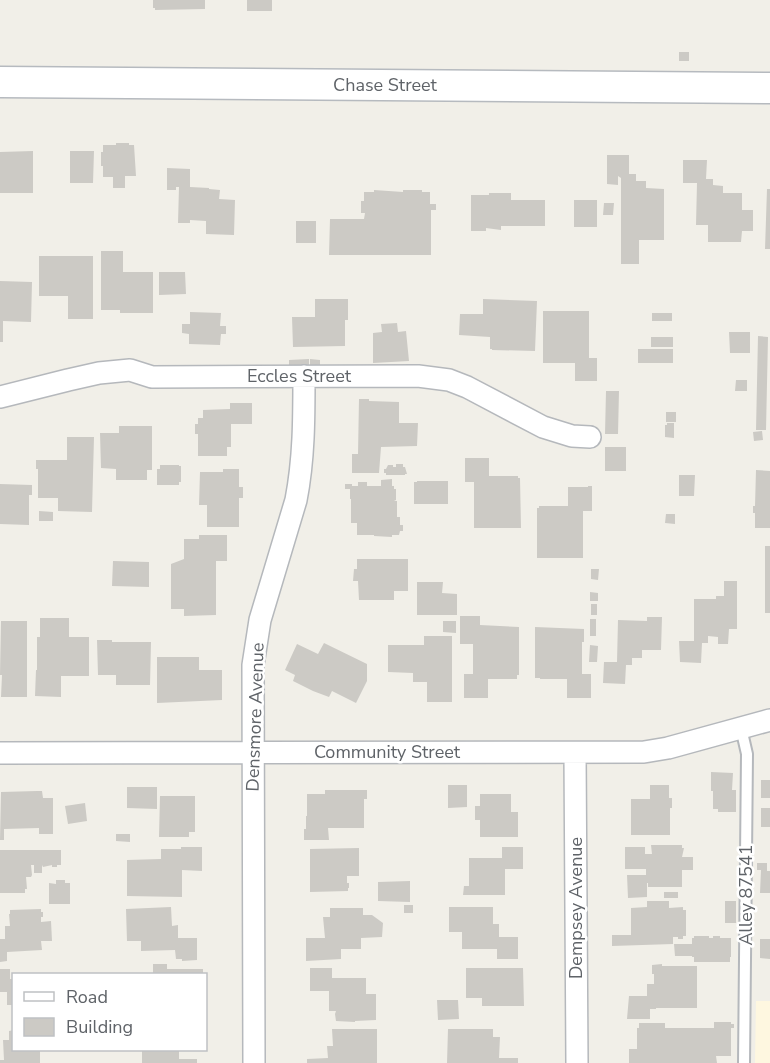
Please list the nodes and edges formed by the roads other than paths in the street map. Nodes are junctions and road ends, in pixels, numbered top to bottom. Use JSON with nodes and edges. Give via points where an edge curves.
{"nodes":[{"id":1,"x":0,"y":82,"type":"edge"},
{"id":2,"x":770,"y":88,"type":"edge"},
{"id":3,"x":304,"y":376,"type":"junction"},
{"id":4,"x":0,"y":397,"type":"edge"},
{"id":5,"x":590,"y":437,"type":"dead end"},
{"id":6,"x":770,"y":720,"type":"edge"},
{"id":7,"x":741,"y":728,"type":"junction"},
{"id":8,"x":253,"y":752,"type":"junction"},
{"id":9,"x":0,"y":753,"type":"edge"},
{"id":10,"x":575,"y":753,"type":"junction"},
{"id":11,"x":254,"y":1063,"type":"edge"},
{"id":12,"x":577,"y":1063,"type":"edge"},
{"id":13,"x":744,"y":1063,"type":"edge"}],
"edges":[{"from":1,"to":2,"type":"street","name":"Chase Street"},
{"from":3,"to":4,"type":"street","name":"Eccles Street","via":[[152,377],[130,370],[99,373]]},
{"from":3,"to":5,"type":"street","name":"Eccles Street","via":[[418,376],[449,380],[543,427]]},
{"from":3,"to":8,"type":"street","name":"Densmore Avenue","via":[[300,480],[256,640]]},
{"from":6,"to":7,"type":"street","name":"Community Street"},
{"from":7,"to":10,"type":"street","name":"Community Street","via":[[644,752]]},
{"from":7,"to":13,"type":"lane","name":"Alley 87541","via":[[747,754]]},
{"from":8,"to":9,"type":"street","name":"Community Street"},
{"from":8,"to":10,"type":"street","name":"Community Street"},
{"from":8,"to":11,"type":"street","name":"Densmore Avenue"},
{"from":10,"to":12,"type":"street","name":"Dempsey Avenue"}]}
